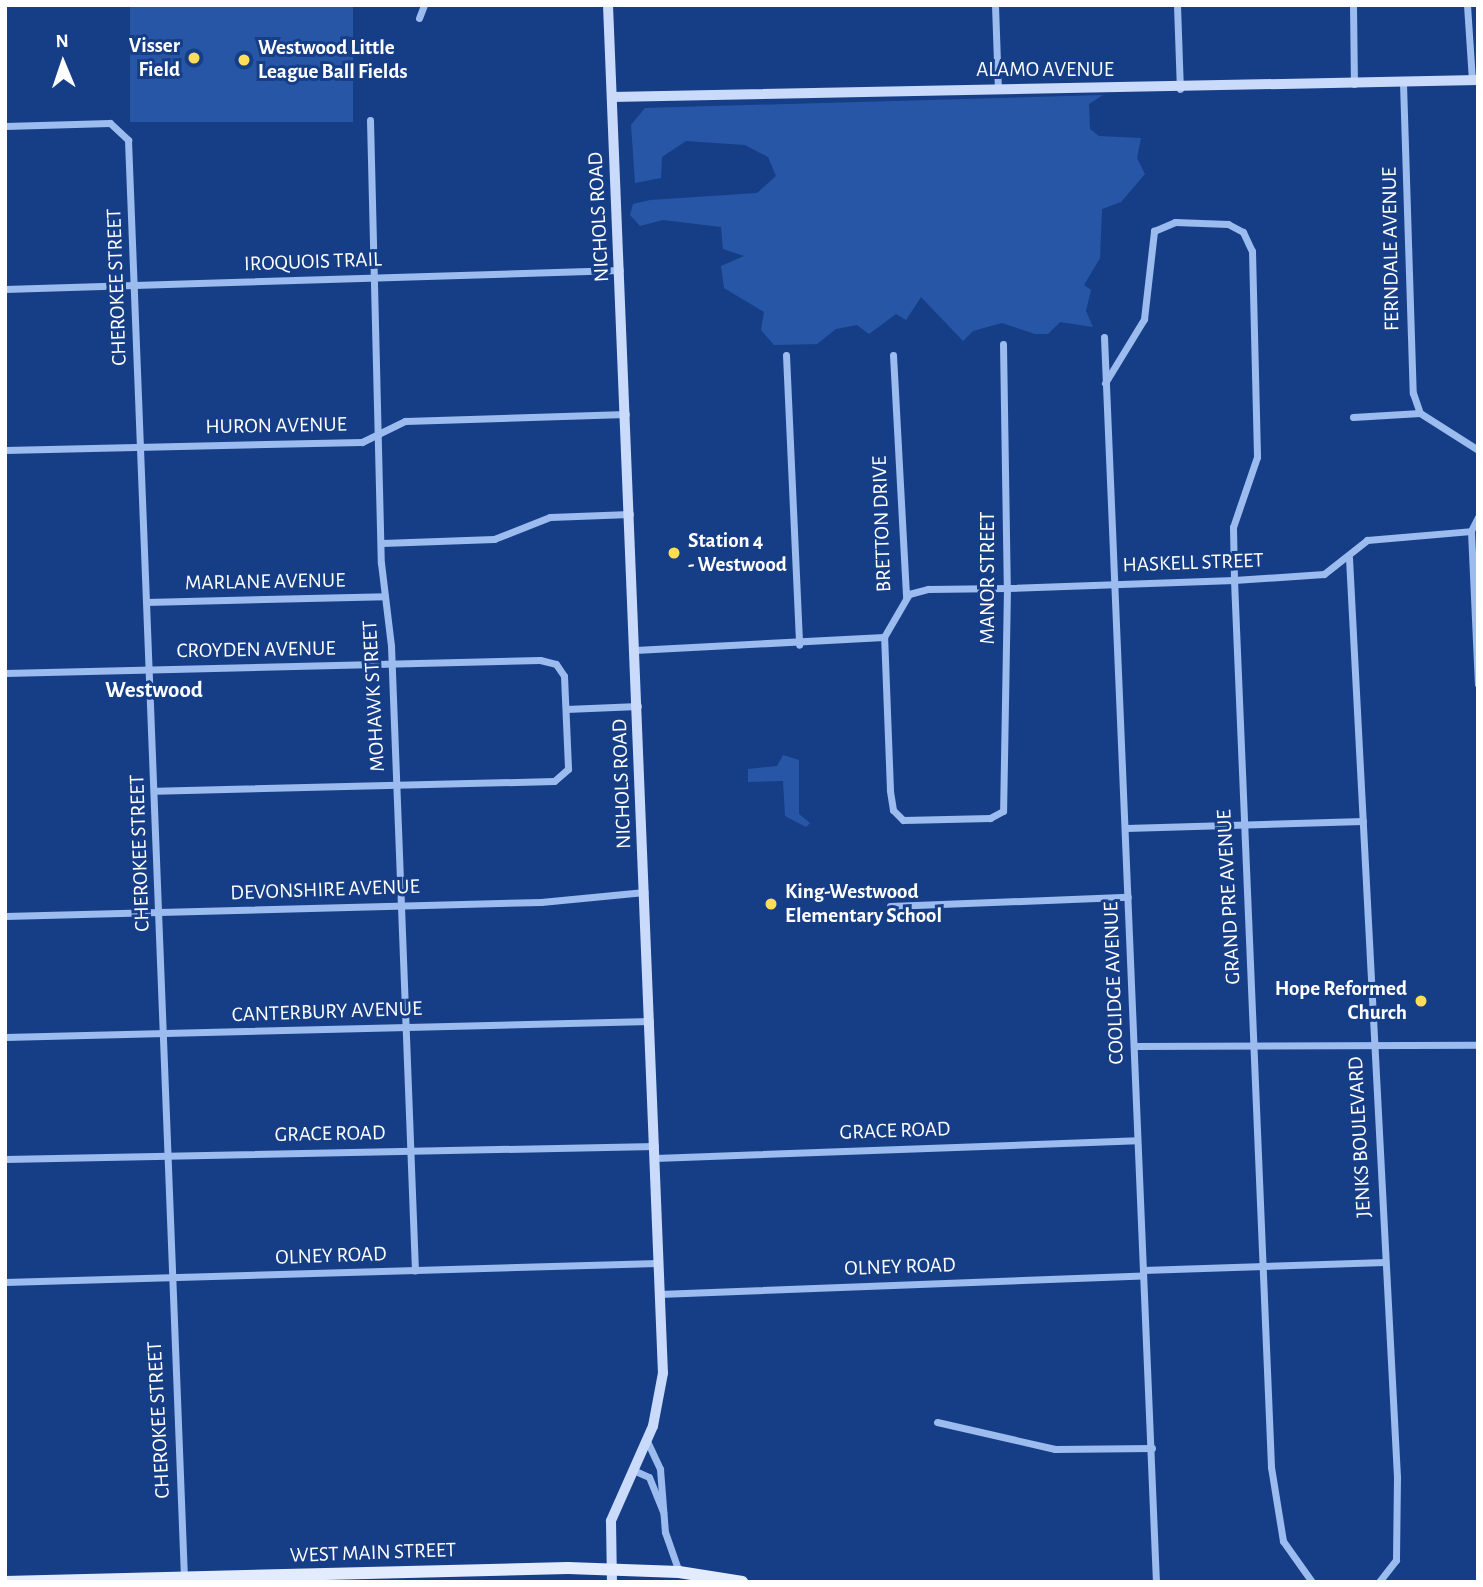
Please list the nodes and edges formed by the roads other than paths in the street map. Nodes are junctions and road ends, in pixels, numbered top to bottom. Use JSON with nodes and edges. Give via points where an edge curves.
{"nodes":[{"id":1,"x":424,"y":5,"type":"edge"},
{"id":2,"x":608,"y":5,"type":"edge"},
{"id":3,"x":995,"y":5,"type":"edge"},
{"id":4,"x":1177,"y":5,"type":"edge"},
{"id":5,"x":1353,"y":5,"type":"edge"},
{"id":6,"x":1467,"y":5,"type":"edge"},
{"id":7,"x":419,"y":18,"type":"dead end"},
{"id":8,"x":1475,"y":80,"type":"edge"},
{"id":9,"x":1403,"y":82,"type":"junction"},
{"id":10,"x":1354,"y":84,"type":"junction"},
{"id":11,"x":998,"y":89,"type":"junction"},
{"id":12,"x":1180,"y":89,"type":"junction"},
{"id":13,"x":612,"y":97,"type":"junction"},
{"id":14,"x":370,"y":120,"type":"dead end"},
{"id":15,"x":5,"y":126,"type":"edge"},
{"id":16,"x":622,"y":270,"type":"junction"},
{"id":17,"x":376,"y":278,"type":"junction"},
{"id":18,"x":134,"y":285,"type":"junction"},
{"id":19,"x":5,"y":289,"type":"edge"},
{"id":20,"x":1104,"y":337,"type":"dead end"},
{"id":21,"x":1003,"y":344,"type":"dead end"},
{"id":22,"x":786,"y":355,"type":"dead end"},
{"id":23,"x":893,"y":355,"type":"dead end"},
{"id":24,"x":1105,"y":383,"type":"junction"},
{"id":25,"x":1420,"y":413,"type":"junction"},
{"id":26,"x":626,"y":414,"type":"junction"},
{"id":27,"x":1353,"y":417,"type":"dead end"},
{"id":28,"x":380,"y":433,"type":"junction"},
{"id":29,"x":141,"y":446,"type":"junction"},
{"id":30,"x":5,"y":450,"type":"edge"},
{"id":31,"x":1478,"y":450,"type":"edge"},
{"id":32,"x":631,"y":514,"type":"junction"},
{"id":33,"x":1478,"y":517,"type":"edge"},
{"id":34,"x":1471,"y":531,"type":"junction"},
{"id":35,"x":382,"y":543,"type":"junction"},
{"id":36,"x":1349,"y":558,"type":"junction"},
{"id":37,"x":1234,"y":580,"type":"junction"},
{"id":38,"x":1114,"y":584,"type":"junction"},
{"id":39,"x":1007,"y":588,"type":"junction"},
{"id":40,"x":385,"y":596,"type":"junction"},
{"id":41,"x":906,"y":597,"type":"junction"},
{"id":42,"x":146,"y":602,"type":"junction"},
{"id":43,"x":884,"y":637,"type":"junction"},
{"id":44,"x":799,"y":645,"type":"junction"},
{"id":45,"x":635,"y":650,"type":"junction"},
{"id":46,"x":392,"y":665,"type":"junction"},
{"id":47,"x":150,"y":668,"type":"junction"},
{"id":48,"x":5,"y":673,"type":"edge"},
{"id":49,"x":1478,"y":684,"type":"edge"},
{"id":50,"x":638,"y":706,"type":"junction"},
{"id":51,"x":566,"y":709,"type":"junction"},
{"id":52,"x":396,"y":786,"type":"junction"},
{"id":53,"x":156,"y":790,"type":"junction"},
{"id":54,"x":1363,"y":821,"type":"junction"},
{"id":55,"x":1244,"y":825,"type":"junction"},
{"id":56,"x":1126,"y":828,"type":"junction"},
{"id":57,"x":645,"y":892,"type":"junction"},
{"id":58,"x":1128,"y":897,"type":"junction"},
{"id":59,"x":401,"y":905,"type":"junction"},
{"id":60,"x":890,"y":906,"type":"dead end"},
{"id":61,"x":160,"y":913,"type":"junction"},
{"id":62,"x":5,"y":916,"type":"edge"},
{"id":63,"x":650,"y":1021,"type":"junction"},
{"id":64,"x":405,"y":1027,"type":"junction"},
{"id":65,"x":164,"y":1034,"type":"junction"},
{"id":66,"x":5,"y":1037,"type":"edge"},
{"id":67,"x":1253,"y":1044,"type":"junction"},
{"id":68,"x":1373,"y":1044,"type":"junction"},
{"id":69,"x":1478,"y":1045,"type":"edge"},
{"id":70,"x":1134,"y":1046,"type":"junction"},
{"id":71,"x":1137,"y":1140,"type":"junction"},
{"id":72,"x":410,"y":1149,"type":"junction"},
{"id":73,"x":655,"y":1152,"type":"junction"},
{"id":74,"x":168,"y":1155,"type":"junction"},
{"id":75,"x":5,"y":1159,"type":"edge"},
{"id":76,"x":1385,"y":1262,"type":"junction"},
{"id":77,"x":658,"y":1263,"type":"junction"},
{"id":78,"x":1264,"y":1268,"type":"junction"},
{"id":79,"x":415,"y":1271,"type":"junction"},
{"id":80,"x":1143,"y":1272,"type":"junction"},
{"id":81,"x":170,"y":1278,"type":"junction"},
{"id":82,"x":5,"y":1282,"type":"edge"},
{"id":83,"x":659,"y":1294,"type":"junction"},
{"id":84,"x":937,"y":1422,"type":"dead end"},
{"id":85,"x":647,"y":1441,"type":"junction"},
{"id":86,"x":1152,"y":1448,"type":"junction"},
{"id":87,"x":633,"y":1470,"type":"junction"},
{"id":88,"x":663,"y":1513,"type":"junction"},
{"id":89,"x":678,"y":1572,"type":"junction"},
{"id":90,"x":612,"y":1575,"type":"edge"},
{"id":91,"x":490,"y":1576,"type":"edge"},
{"id":92,"x":184,"y":1578,"type":"junction"},
{"id":93,"x":719,"y":1580,"type":"edge"},
{"id":94,"x":5,"y":1582,"type":"edge"},
{"id":95,"x":742,"y":1582,"type":"edge"},
{"id":96,"x":1156,"y":1582,"type":"edge"},
{"id":97,"x":1312,"y":1582,"type":"edge"},
{"id":98,"x":1379,"y":1582,"type":"edge"}],
"edges":[{"from":1,"to":7,"type":"street"},
{"from":2,"to":13,"type":"street","name":"NICHOLS ROAD"},
{"from":3,"to":11,"type":"street"},
{"from":4,"to":12,"type":"street"},
{"from":5,"to":10,"type":"street"},
{"from":6,"to":8,"type":"street"},
{"from":8,"to":9,"type":"street","name":"ALAMO AVENUE"},
{"from":9,"to":10,"type":"street","name":"ALAMO AVENUE"},
{"from":9,"to":25,"type":"street","name":"FERNDALE AVENUE","via":[[1413,393]]},
{"from":10,"to":12,"type":"street","name":"ALAMO AVENUE"},
{"from":11,"to":12,"type":"street","name":"ALAMO AVENUE"},
{"from":11,"to":13,"type":"street","name":"ALAMO AVENUE"},
{"from":13,"to":16,"type":"street","name":"NICHOLS ROAD"},
{"from":14,"to":17,"type":"street","name":"MOHAWK STREET"},
{"from":15,"to":18,"type":"street","name":"CHEROKEE STREET","via":[[110,123],[122,129]]},
{"from":16,"to":17,"type":"street","name":"IROQUOIS TRAIL"},
{"from":16,"to":26,"type":"street","name":"NICHOLS ROAD"},
{"from":17,"to":18,"type":"street","name":"IROQUOIS TRAIL"},
{"from":17,"to":28,"type":"street","name":"MOHAWK STREET"},
{"from":18,"to":19,"type":"street","name":"IROQUOIS TRAIL"},
{"from":18,"to":29,"type":"street","name":"CHEROKEE STREET"},
{"from":20,"to":24,"type":"street","name":"COOLIDGE AVENUE"},
{"from":21,"to":39,"type":"street","name":"MANOR STREET"},
{"from":22,"to":44,"type":"street"},
{"from":23,"to":41,"type":"street","name":"BRETTON DRIVE"},
{"from":24,"to":37,"type":"street","name":"GRAND PRE AVENUE","via":[[1144,318],[1154,231],[1165,223],[1219,223],[1243,232],[1252,251],[1257,457],[1233,527]]},
{"from":24,"to":38,"type":"street","name":"COOLIDGE AVENUE"},
{"from":25,"to":27,"type":"street"},
{"from":25,"to":31,"type":"street"},
{"from":26,"to":28,"type":"street","name":"HURON AVENUE","via":[[414,420]]},
{"from":26,"to":32,"type":"street","name":"NICHOLS ROAD"},
{"from":28,"to":29,"type":"street","name":"HURON AVENUE","via":[[354,442]]},
{"from":28,"to":35,"type":"street","name":"MOHAWK STREET"},
{"from":29,"to":30,"type":"street","name":"HURON AVENUE"},
{"from":29,"to":42,"type":"street","name":"CHEROKEE STREET"},
{"from":32,"to":35,"type":"street","via":[[550,517],[494,539]]},
{"from":32,"to":45,"type":"street","name":"NICHOLS ROAD"},
{"from":33,"to":34,"type":"street"},
{"from":34,"to":36,"type":"street","name":"HASKELL STREET","via":[[1367,540]]},
{"from":34,"to":49,"type":"street"},
{"from":35,"to":40,"type":"street","name":"MOHAWK STREET"},
{"from":36,"to":37,"type":"street","name":"HASKELL STREET","via":[[1324,574]]},
{"from":36,"to":54,"type":"street","name":"JENKS BOULEVARD"},
{"from":37,"to":38,"type":"street","name":"HASKELL STREET"},
{"from":37,"to":55,"type":"street","name":"GRAND PRE AVENUE"},
{"from":38,"to":39,"type":"street","name":"HASKELL STREET"},
{"from":38,"to":56,"type":"street","name":"COOLIDGE AVENUE"},
{"from":39,"to":41,"type":"street","name":"HASKELL STREET","via":[[921,590]]},
{"from":39,"to":43,"type":"street","name":"MANOR STREET","via":[[1003,811],[996,817],[909,821],[894,813]]},
{"from":40,"to":42,"type":"street","name":"MARLANE AVENUE"},
{"from":40,"to":46,"type":"street","name":"MOHAWK STREET"},
{"from":41,"to":43,"type":"street","name":"BRETTON DRIVE"},
{"from":42,"to":47,"type":"street","name":"CHEROKEE STREET"},
{"from":43,"to":44,"type":"street"},
{"from":44,"to":45,"type":"street"},
{"from":45,"to":50,"type":"street","name":"NICHOLS ROAD"},
{"from":46,"to":47,"type":"street","name":"CROYDEN AVENUE"},
{"from":46,"to":51,"type":"street","name":"CROYDEN AVENUE","via":[[547,661],[562,671]]},
{"from":46,"to":52,"type":"street","name":"MOHAWK STREET"},
{"from":47,"to":48,"type":"street","name":"CROYDEN AVENUE"},
{"from":47,"to":53,"type":"street","name":"CHEROKEE STREET"},
{"from":50,"to":51,"type":"street"},
{"from":50,"to":57,"type":"street","name":"NICHOLS ROAD"},
{"from":51,"to":52,"type":"street","via":[[568,769],[560,779]]},
{"from":52,"to":53,"type":"street"},
{"from":52,"to":59,"type":"street","name":"MOHAWK STREET"},
{"from":53,"to":61,"type":"street","name":"CHEROKEE STREET"},
{"from":54,"to":55,"type":"street"},
{"from":54,"to":68,"type":"street","name":"JENKS BOULEVARD"},
{"from":55,"to":56,"type":"street"},
{"from":55,"to":67,"type":"street","name":"GRAND PRE AVENUE"},
{"from":56,"to":58,"type":"street","name":"COOLIDGE AVENUE"},
{"from":57,"to":59,"type":"street","name":"DEVONSHIRE AVENUE"},
{"from":57,"to":63,"type":"street","name":"NICHOLS ROAD"},
{"from":58,"to":60,"type":"street"},
{"from":58,"to":70,"type":"street","name":"COOLIDGE AVENUE"},
{"from":59,"to":61,"type":"street","name":"DEVONSHIRE AVENUE"},
{"from":59,"to":64,"type":"street","name":"MOHAWK STREET"},
{"from":61,"to":62,"type":"street","name":"DEVONSHIRE AVENUE"},
{"from":61,"to":65,"type":"street","name":"CHEROKEE STREET"},
{"from":63,"to":64,"type":"street","name":"CANTERBURY AVENUE"},
{"from":63,"to":73,"type":"street","name":"NICHOLS ROAD"},
{"from":64,"to":65,"type":"street","name":"CANTERBURY AVENUE"},
{"from":64,"to":72,"type":"street","name":"MOHAWK STREET"},
{"from":65,"to":66,"type":"street","name":"CANTERBURY AVENUE"},
{"from":65,"to":74,"type":"street","name":"CHEROKEE STREET"},
{"from":67,"to":68,"type":"street"},
{"from":67,"to":70,"type":"street"},
{"from":67,"to":78,"type":"street","name":"GRAND PRE AVENUE"},
{"from":68,"to":69,"type":"street"},
{"from":68,"to":76,"type":"street","name":"JENKS BOULEVARD"},
{"from":70,"to":71,"type":"street","name":"COOLIDGE AVENUE"},
{"from":71,"to":73,"type":"street","name":"GRACE ROAD"},
{"from":71,"to":80,"type":"street","name":"COOLIDGE AVENUE"},
{"from":72,"to":73,"type":"street","name":"GRACE ROAD"},
{"from":72,"to":74,"type":"street","name":"GRACE ROAD"},
{"from":72,"to":79,"type":"street","name":"MOHAWK STREET"},
{"from":73,"to":77,"type":"street","name":"NICHOLS ROAD"},
{"from":74,"to":75,"type":"street","name":"GRACE ROAD"},
{"from":74,"to":81,"type":"street","name":"CHEROKEE STREET"},
{"from":76,"to":78,"type":"street","name":"OLNEY ROAD"},
{"from":76,"to":98,"type":"street","name":"JENKS BOULEVARD","via":[[1397,1550]]},
{"from":77,"to":79,"type":"street","name":"OLNEY ROAD"},
{"from":77,"to":83,"type":"street","name":"NICHOLS ROAD"},
{"from":78,"to":80,"type":"street","name":"OLNEY ROAD"},
{"from":78,"to":97,"type":"street","name":"GRAND PRE AVENUE","via":[[1275,1508],[1288,1550]]},
{"from":79,"to":81,"type":"street","name":"OLNEY ROAD"},
{"from":80,"to":83,"type":"street","name":"OLNEY ROAD"},
{"from":80,"to":86,"type":"street","name":"COOLIDGE AVENUE"},
{"from":81,"to":82,"type":"street","name":"OLNEY ROAD"},
{"from":81,"to":92,"type":"street","name":"CHEROKEE STREET"},
{"from":83,"to":85,"type":"street","name":"NICHOLS ROAD","via":[[662,1385]]},
{"from":84,"to":86,"type":"street","via":[[1055,1449]]},
{"from":85,"to":87,"type":"street","name":"NICHOLS ROAD"},
{"from":85,"to":88,"type":"street","via":[[660,1469]]},
{"from":86,"to":96,"type":"street","name":"COOLIDGE AVENUE"},
{"from":87,"to":88,"type":"street","via":[[652,1482]]},
{"from":87,"to":90,"type":"street","name":"NICHOLS ROAD","via":[[611,1521]]},
{"from":88,"to":89,"type":"street"},
{"from":89,"to":90,"type":"main road","name":"WEST MAIN STREET"},
{"from":89,"to":93,"type":"main road","name":"WEST MAIN STREET"},
{"from":90,"to":91,"type":"main road","name":"WEST MAIN STREET"},
{"from":91,"to":92,"type":"main road","name":"WEST MAIN STREET"},
{"from":92,"to":94,"type":"main road","name":"WEST MAIN STREET"},
{"from":93,"to":95,"type":"main road","name":"WEST MAIN STREET"}]}
